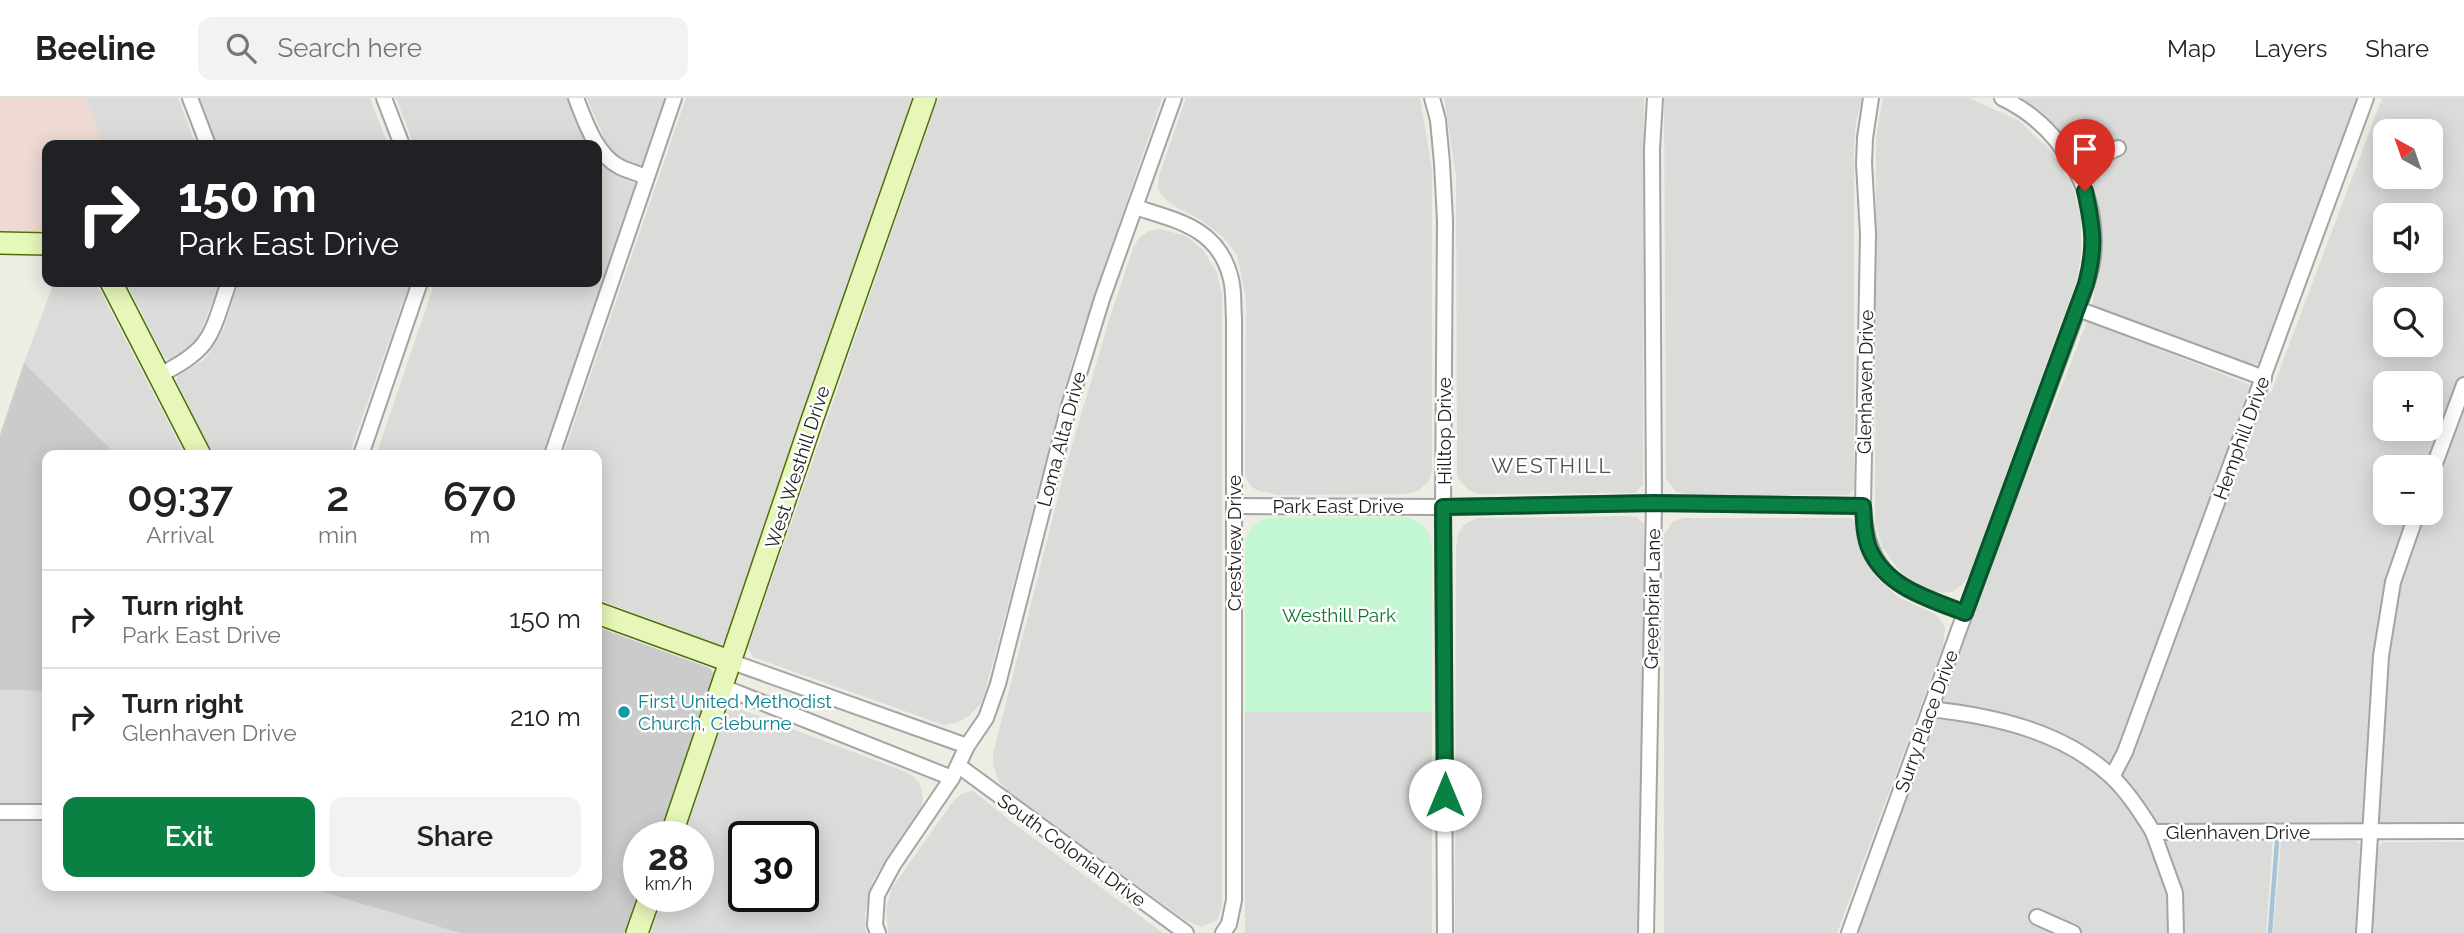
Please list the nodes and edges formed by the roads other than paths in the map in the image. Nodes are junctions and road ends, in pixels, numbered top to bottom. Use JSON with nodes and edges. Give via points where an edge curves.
{"nodes":[{"id":1,"x":190,"y":98,"type":"edge"},
{"id":2,"x":384,"y":98,"type":"edge"},
{"id":3,"x":576,"y":98,"type":"edge"},
{"id":4,"x":674,"y":98,"type":"edge"},
{"id":5,"x":925,"y":98,"type":"edge"},
{"id":6,"x":1174,"y":98,"type":"edge"},
{"id":7,"x":1432,"y":98,"type":"edge"},
{"id":8,"x":1655,"y":98,"type":"edge"},
{"id":9,"x":1871,"y":98,"type":"edge"},
{"id":10,"x":2002,"y":98,"type":"edge"},
{"id":11,"x":2366,"y":98,"type":"edge"},
{"id":12,"x":206,"y":140,"type":"edge"},
{"id":13,"x":400,"y":140,"type":"edge"},
{"id":14,"x":596,"y":140,"type":"edge"},
{"id":15,"x":2118,"y":148,"type":"dead end"},
{"id":16,"x":602,"y":150,"type":"edge"},
{"id":17,"x":2075,"y":167,"type":"junction"},
{"id":18,"x":646,"y":177,"type":"junction"},
{"id":19,"x":1135,"y":207,"type":"junction"},
{"id":20,"x":0,"y":243,"type":"edge"},
{"id":21,"x":42,"y":244,"type":"edge"},
{"id":22,"x":114,"y":287,"type":"edge"},
{"id":23,"x":227,"y":287,"type":"edge"},
{"id":24,"x":418,"y":287,"type":"edge"},
{"id":25,"x":2078,"y":309,"type":"junction"},
{"id":26,"x":159,"y":375,"type":"junction"},
{"id":27,"x":2264,"y":378,"type":"junction"},
{"id":28,"x":2464,"y":385,"type":"edge"},
{"id":29,"x":197,"y":450,"type":"edge"},
{"id":30,"x":363,"y":450,"type":"edge"},
{"id":31,"x":554,"y":450,"type":"edge"},
{"id":32,"x":2438,"y":455,"type":"edge"},
{"id":33,"x":1654,"y":503,"type":"junction"},
{"id":34,"x":1234,"y":506,"type":"junction"},
{"id":35,"x":1863,"y":506,"type":"junction"},
{"id":36,"x":1443,"y":507,"type":"junction"},
{"id":37,"x":2413,"y":525,"type":"edge"},
{"id":38,"x":1965,"y":613,"type":"junction"},
{"id":39,"x":602,"y":615,"type":"edge"},
{"id":40,"x":732,"y":662,"type":"junction"},
{"id":41,"x":723,"y":687,"type":"junction"},
{"id":42,"x":1930,"y":709,"type":"junction"},
{"id":43,"x":967,"y":746,"type":"junction"},
{"id":44,"x":955,"y":772,"type":"junction"},
{"id":45,"x":2112,"y":777,"type":"junction"},
{"id":46,"x":0,"y":812,"type":"edge"},
{"id":47,"x":42,"y":812,"type":"edge"},
{"id":48,"x":676,"y":821,"type":"edge"},
{"id":49,"x":2371,"y":831,"type":"junction"},
{"id":50,"x":2464,"y":831,"type":"edge"},
{"id":51,"x":2153,"y":832,"type":"junction"},
{"id":52,"x":645,"y":912,"type":"edge"},
{"id":53,"x":2037,"y":917,"type":"dead end"},
{"id":54,"x":638,"y":933,"type":"edge"},
{"id":55,"x":878,"y":933,"type":"edge"},
{"id":56,"x":1186,"y":933,"type":"edge"},
{"id":57,"x":1223,"y":933,"type":"edge"},
{"id":58,"x":1445,"y":933,"type":"edge"},
{"id":59,"x":1646,"y":933,"type":"edge"},
{"id":60,"x":1849,"y":933,"type":"edge"},
{"id":61,"x":2073,"y":933,"type":"edge"},
{"id":62,"x":2176,"y":933,"type":"edge"},
{"id":63,"x":2364,"y":933,"type":"edge"}],
"edges":[{"from":1,"to":12,"type":"street"},
{"from":2,"to":13,"type":"street"},
{"from":3,"to":14,"type":"street"},
{"from":4,"to":18,"type":"street"},
{"from":5,"to":40,"type":"street","name":"West Westhill Drive"},
{"from":6,"to":19,"type":"street","name":"Loma Alta Drive"},
{"from":7,"to":36,"type":"street","name":"Hilltop Drive","via":[[1445,221]]},
{"from":8,"to":33,"type":"street","name":"Greenbriar Lane"},
{"from":9,"to":35,"type":"street","name":"Glenhaven Drive","via":[[1864,138],[1868,234]]},
{"from":10,"to":17,"type":"street","name":"Surry Place Drive","via":[[2035,119]]},
{"from":11,"to":27,"type":"street","name":"Hemphill Drive"},
{"from":15,"to":17,"type":"street"},
{"from":16,"to":18,"type":"street","via":[[618,166]]},
{"from":17,"to":25,"type":"street","name":"Surry Place Drive","via":[[2092,223],[2093,258]]},
{"from":18,"to":31,"type":"street"},
{"from":19,"to":34,"type":"street","name":"Crestview Drive","via":[[1187,224],[1206,236],[1222,253],[1231,280]]},
{"from":19,"to":43,"type":"street","name":"Loma Alta Drive","via":[[1069,406],[998,684],[986,718]]},
{"from":20,"to":21,"type":"street"},
{"from":22,"to":26,"type":"street"},
{"from":23,"to":26,"type":"street","via":[[211,336],[201,350]]},
{"from":24,"to":30,"type":"street"},
{"from":25,"to":27,"type":"street"},
{"from":25,"to":38,"type":"street","name":"Surry Place Drive"},
{"from":26,"to":29,"type":"street"},
{"from":27,"to":45,"type":"street","name":"Hemphill Drive"},
{"from":28,"to":32,"type":"street"},
{"from":33,"to":35,"type":"street","name":"Park East Drive"},
{"from":33,"to":36,"type":"street","name":"Park East Drive"},
{"from":33,"to":59,"type":"street","name":"Greenbriar Lane"},
{"from":34,"to":36,"type":"street","name":"Park East Drive"},
{"from":34,"to":57,"type":"street","name":"Crestview Drive","via":[[1234,900]]},
{"from":35,"to":38,"type":"street","name":"Glenhaven Drive","via":[[1871,551],[1890,577],[1912,593]]},
{"from":36,"to":58,"type":"street","name":"Hilltop Drive"},
{"from":37,"to":49,"type":"street","via":[[2393,582],[2381,656]]},
{"from":38,"to":42,"type":"street","name":"Surry Place Drive"},
{"from":39,"to":40,"type":"street"},
{"from":40,"to":41,"type":"street","name":"West Westhill Drive"},
{"from":40,"to":43,"type":"street"},
{"from":41,"to":44,"type":"street","name":"South Colonial Drive"},
{"from":41,"to":48,"type":"street","name":"West Westhill Drive"},
{"from":42,"to":45,"type":"street","name":"Glenhaven Drive","via":[[1967,713],[2036,731],[2078,750]]},
{"from":42,"to":60,"type":"street","name":"Surry Place Drive"},
{"from":43,"to":44,"type":"street","name":"Loma Alta Drive"},
{"from":44,"to":55,"type":"street","name":"Loma Alta Drive","via":[[877,895]]},
{"from":44,"to":56,"type":"street","name":"South Colonial Drive"},
{"from":45,"to":51,"type":"street","name":"Glenhaven Drive"},
{"from":46,"to":47,"type":"street"},
{"from":49,"to":50,"type":"street","name":"Glenhaven Drive"},
{"from":49,"to":51,"type":"street","name":"Glenhaven Drive"},
{"from":49,"to":63,"type":"street"},
{"from":51,"to":62,"type":"street","via":[[2175,893]]},
{"from":52,"to":54,"type":"street"},
{"from":53,"to":61,"type":"street"}]}
